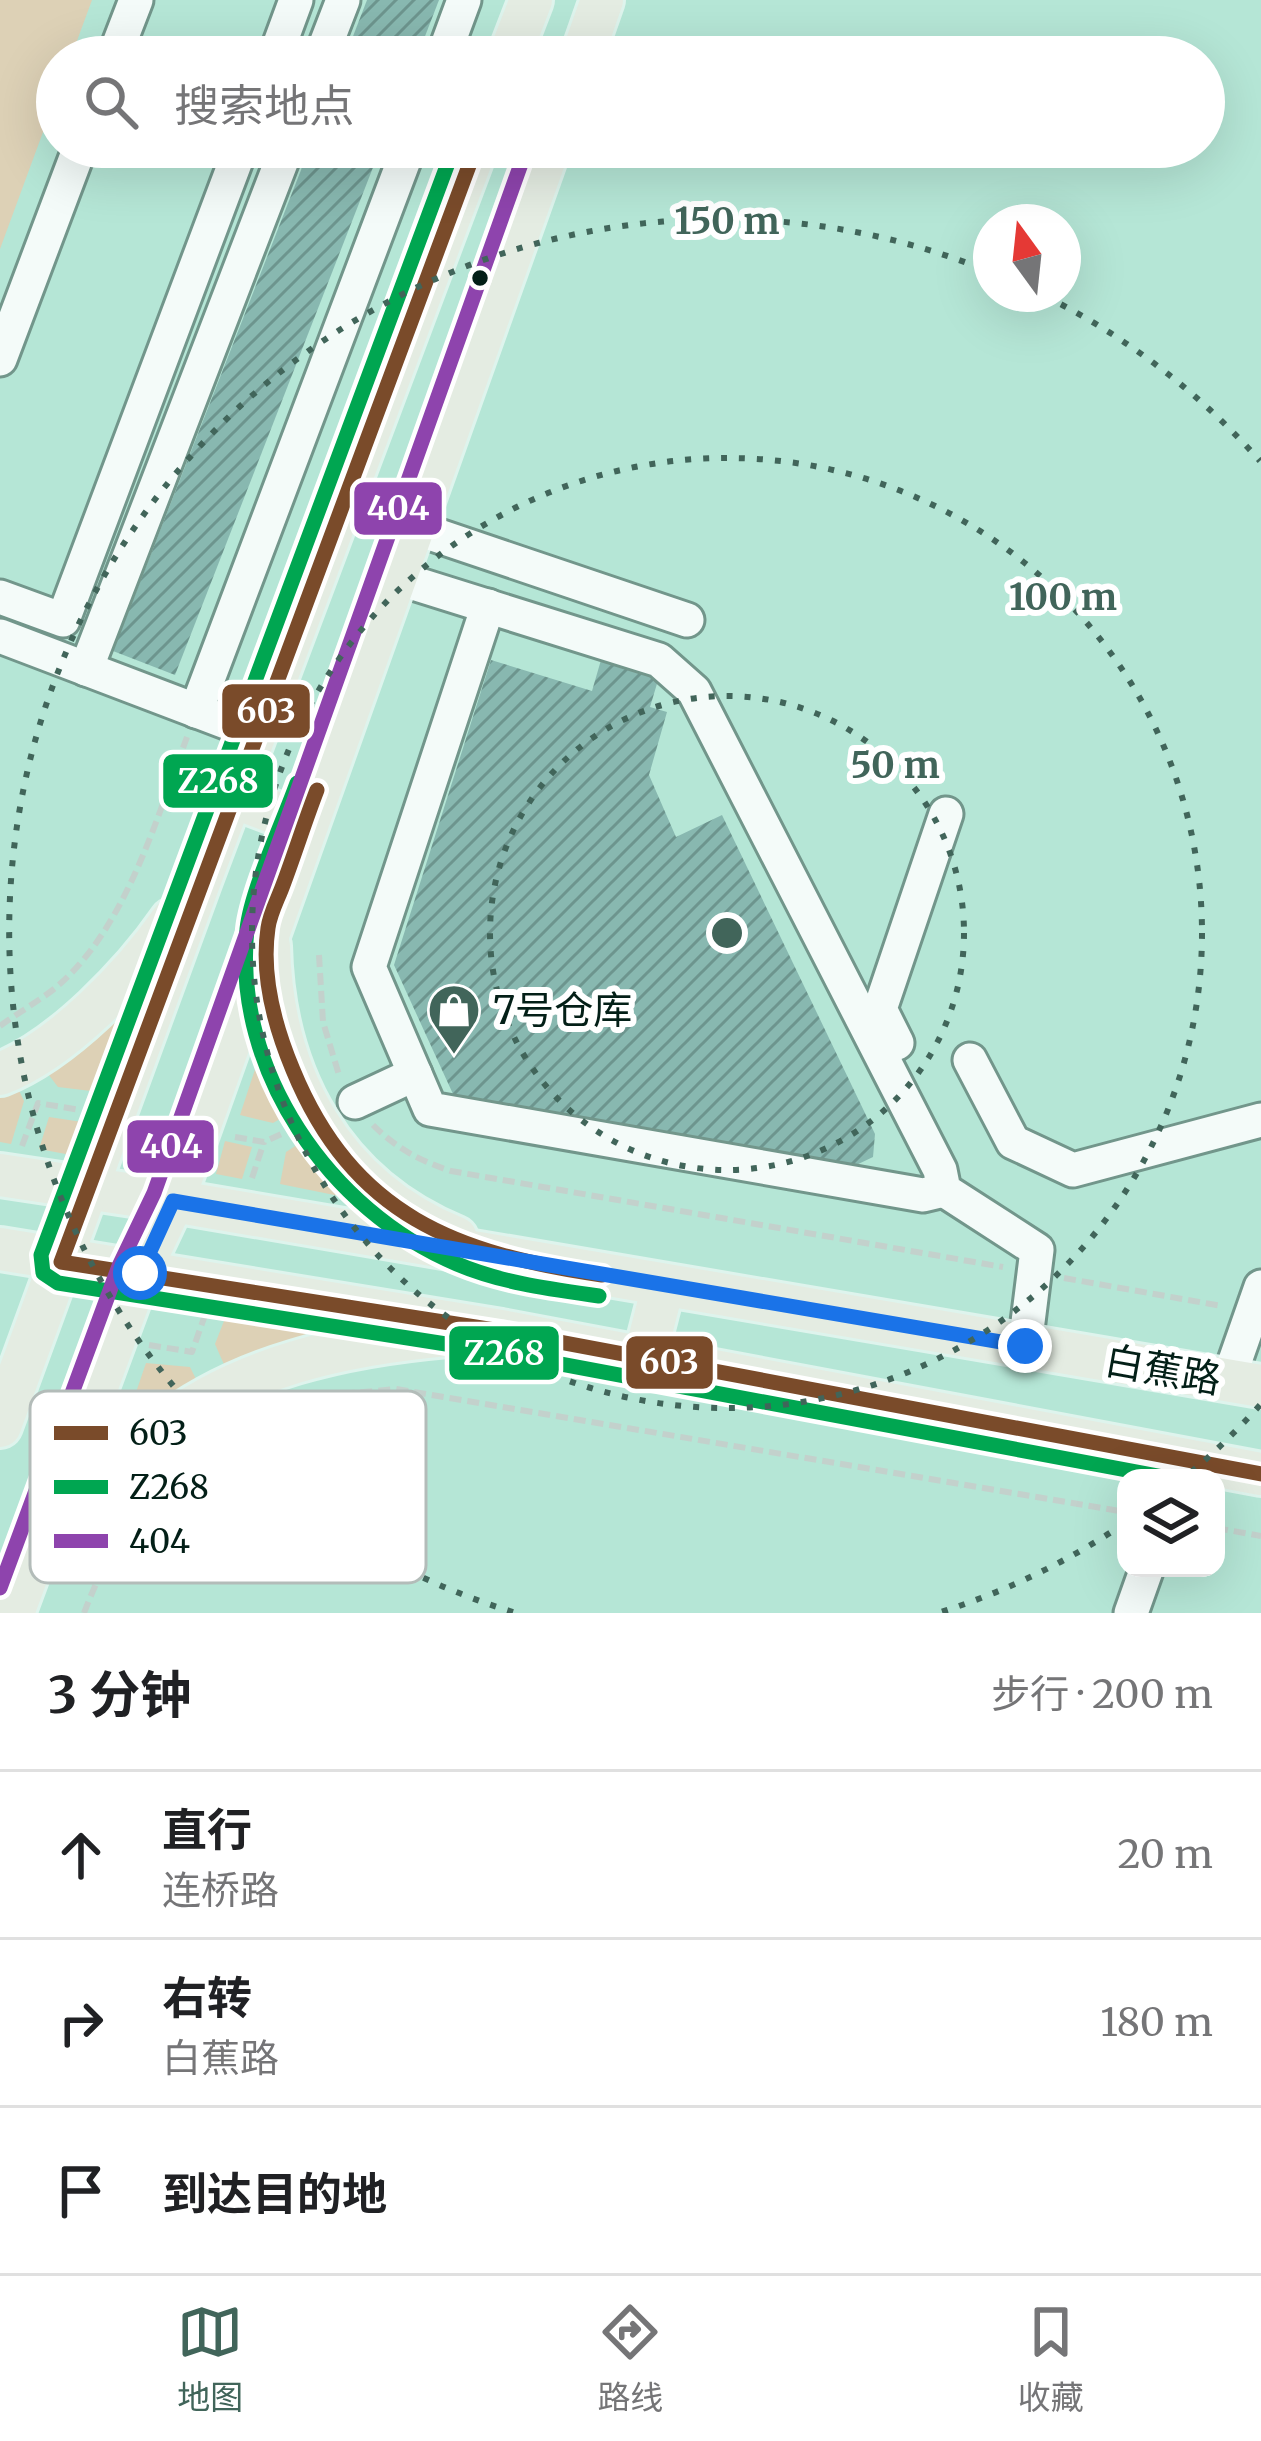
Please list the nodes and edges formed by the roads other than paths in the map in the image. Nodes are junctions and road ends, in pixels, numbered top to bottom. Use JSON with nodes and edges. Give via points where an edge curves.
{"nodes":[{"id":1,"x":136,"y":0,"type":"edge"},
{"id":2,"x":296,"y":0,"type":"edge"},
{"id":3,"x":343,"y":0,"type":"edge"},
{"id":4,"x":464,"y":0,"type":"edge"},
{"id":5,"x":531,"y":0,"type":"edge"},
{"id":6,"x":602,"y":0,"type":"edge"},
{"id":7,"x":123,"y":36,"type":"edge"},
{"id":8,"x":283,"y":36,"type":"edge"},
{"id":9,"x":329,"y":36,"type":"edge"},
{"id":10,"x":451,"y":36,"type":"edge"},
{"id":11,"x":517,"y":36,"type":"edge"},
{"id":12,"x":589,"y":36,"type":"edge"},
{"id":13,"x":72,"y":168,"type":"edge"},
{"id":14,"x":233,"y":168,"type":"edge"},
{"id":15,"x":278,"y":168,"type":"edge"},
{"id":16,"x":401,"y":168,"type":"edge"},
{"id":17,"x":468,"y":168,"type":"edge"},
{"id":18,"x":541,"y":168,"type":"edge"},
{"id":19,"x":0,"y":359,"type":"edge"},
{"id":20,"x":412,"y":526,"type":"junction"},
{"id":21,"x":394,"y":577,"type":"junction"},
{"id":22,"x":0,"y":597,"type":"edge"},
{"id":23,"x":488,"y":606,"type":"junction"},
{"id":24,"x":687,"y":620,"type":"dead end"},
{"id":25,"x":0,"y":636,"type":"edge"},
{"id":26,"x":86,"y":669,"type":"junction"},
{"id":27,"x":196,"y":711,"type":"junction"},
{"id":28,"x":255,"y":733,"type":"junction"},
{"id":29,"x":231,"y":796,"type":"junction"},
{"id":30,"x":946,"y":814,"type":"dead end"},
{"id":31,"x":304,"y":824,"type":"junction"},
{"id":32,"x":200,"y":880,"type":"junction"},
{"id":33,"x":268,"y":927,"type":"junction"},
{"id":34,"x":970,"y":1060,"type":"dead end"},
{"id":35,"x":0,"y":1074,"type":"edge"},
{"id":36,"x":415,"y":1074,"type":"junction"},
{"id":37,"x":355,"y":1102,"type":"road end"},
{"id":38,"x":1261,"y":1120,"type":"edge"},
{"id":39,"x":0,"y":1175,"type":"edge"},
{"id":40,"x":89,"y":1190,"type":"junction"},
{"id":41,"x":958,"y":1199,"type":"junction"},
{"id":42,"x":173,"y":1201,"type":"junction"},
{"id":43,"x":0,"y":1249,"type":"edge"},
{"id":44,"x":503,"y":1258,"type":"junction"},
{"id":45,"x":61,"y":1262,"type":"junction"},
{"id":46,"x":140,"y":1273,"type":"junction"},
{"id":47,"x":663,"y":1286,"type":"junction"},
{"id":48,"x":1257,"y":1299,"type":"edge"},
{"id":49,"x":501,"y":1331,"type":"junction"},
{"id":50,"x":1025,"y":1346,"type":"junction"},
{"id":51,"x":644,"y":1360,"type":"junction"},
{"id":52,"x":1244,"y":1383,"type":"edge"},
{"id":53,"x":96,"y":1391,"type":"edge"},
{"id":54,"x":222,"y":1391,"type":"edge"},
{"id":55,"x":0,"y":1426,"type":"edge"},
{"id":56,"x":1181,"y":1469,"type":"edge"},
{"id":57,"x":1225,"y":1472,"type":"edge"},
{"id":58,"x":1261,"y":1474,"type":"edge"},
{"id":59,"x":30,"y":1569,"type":"edge"},
{"id":60,"x":1144,"y":1577,"type":"edge"},
{"id":61,"x":13,"y":1613,"type":"edge"},
{"id":62,"x":1131,"y":1613,"type":"edge"}],
"edges":[{"from":1,"to":7,"type":"street"},
{"from":2,"to":8,"type":"street"},
{"from":3,"to":9,"type":"street"},
{"from":4,"to":10,"type":"street"},
{"from":5,"to":11,"type":"main road"},
{"from":6,"to":12,"type":"main road"},
{"from":13,"to":19,"type":"street"},
{"from":14,"to":22,"type":"street","via":[[63,620]]},
{"from":15,"to":26,"type":"street"},
{"from":16,"to":27,"type":"street"},
{"from":17,"to":28,"type":"main road"},
{"from":18,"to":20,"type":"main road"},
{"from":20,"to":21,"type":"main road"},
{"from":20,"to":24,"type":"street"},
{"from":21,"to":23,"type":"street"},
{"from":21,"to":31,"type":"main road"},
{"from":23,"to":36,"type":"street","via":[[368,967]]},
{"from":23,"to":41,"type":"street","via":[[659,660],[694,691]]},
{"from":25,"to":26,"type":"street"},
{"from":26,"to":27,"type":"street"},
{"from":27,"to":28,"type":"street"},
{"from":28,"to":29,"type":"main road"},
{"from":29,"to":31,"type":"main road"},
{"from":29,"to":32,"type":"main road"},
{"from":30,"to":41,"type":"street","via":[[880,1010],[967,1180]]},
{"from":31,"to":33,"type":"main road"},
{"from":32,"to":35,"type":"main road","via":[[112,992]]},
{"from":32,"to":40,"type":"main road"},
{"from":33,"to":42,"type":"main road"},
{"from":33,"to":44,"type":"main road","via":[[281,1041],[341,1158],[370,1188],[432,1228]]},
{"from":34,"to":38,"type":"street","via":[[1013,1142],[1072,1170]]},
{"from":36,"to":37,"type":"street"},
{"from":36,"to":41,"type":"street","via":[[430,1109]]},
{"from":39,"to":40,"type":"main road","name":"白蕉路"},
{"from":40,"to":42,"type":"main road","name":"白蕉路"},
{"from":40,"to":45,"type":"main road"},
{"from":41,"to":50,"type":"street","via":[[1037,1250]]},
{"from":42,"to":44,"type":"main road","name":"白蕉路"},
{"from":42,"to":46,"type":"main road"},
{"from":43,"to":45,"type":"main road"},
{"from":44,"to":47,"type":"main road","name":"白蕉路"},
{"from":45,"to":46,"type":"main road"},
{"from":45,"to":55,"type":"main road"},
{"from":46,"to":49,"type":"main road"},
{"from":46,"to":53,"type":"main road"},
{"from":47,"to":50,"type":"main road","name":"白蕉路"},
{"from":47,"to":51,"type":"main road"},
{"from":48,"to":52,"type":"street"},
{"from":49,"to":51,"type":"main road"},
{"from":49,"to":54,"type":"main road","via":[[335,1352]]},
{"from":50,"to":52,"type":"main road","name":"白蕉路"},
{"from":51,"to":56,"type":"main road"},
{"from":57,"to":58,"type":"main road"},
{"from":59,"to":61,"type":"main road"},
{"from":60,"to":62,"type":"street"}]}
